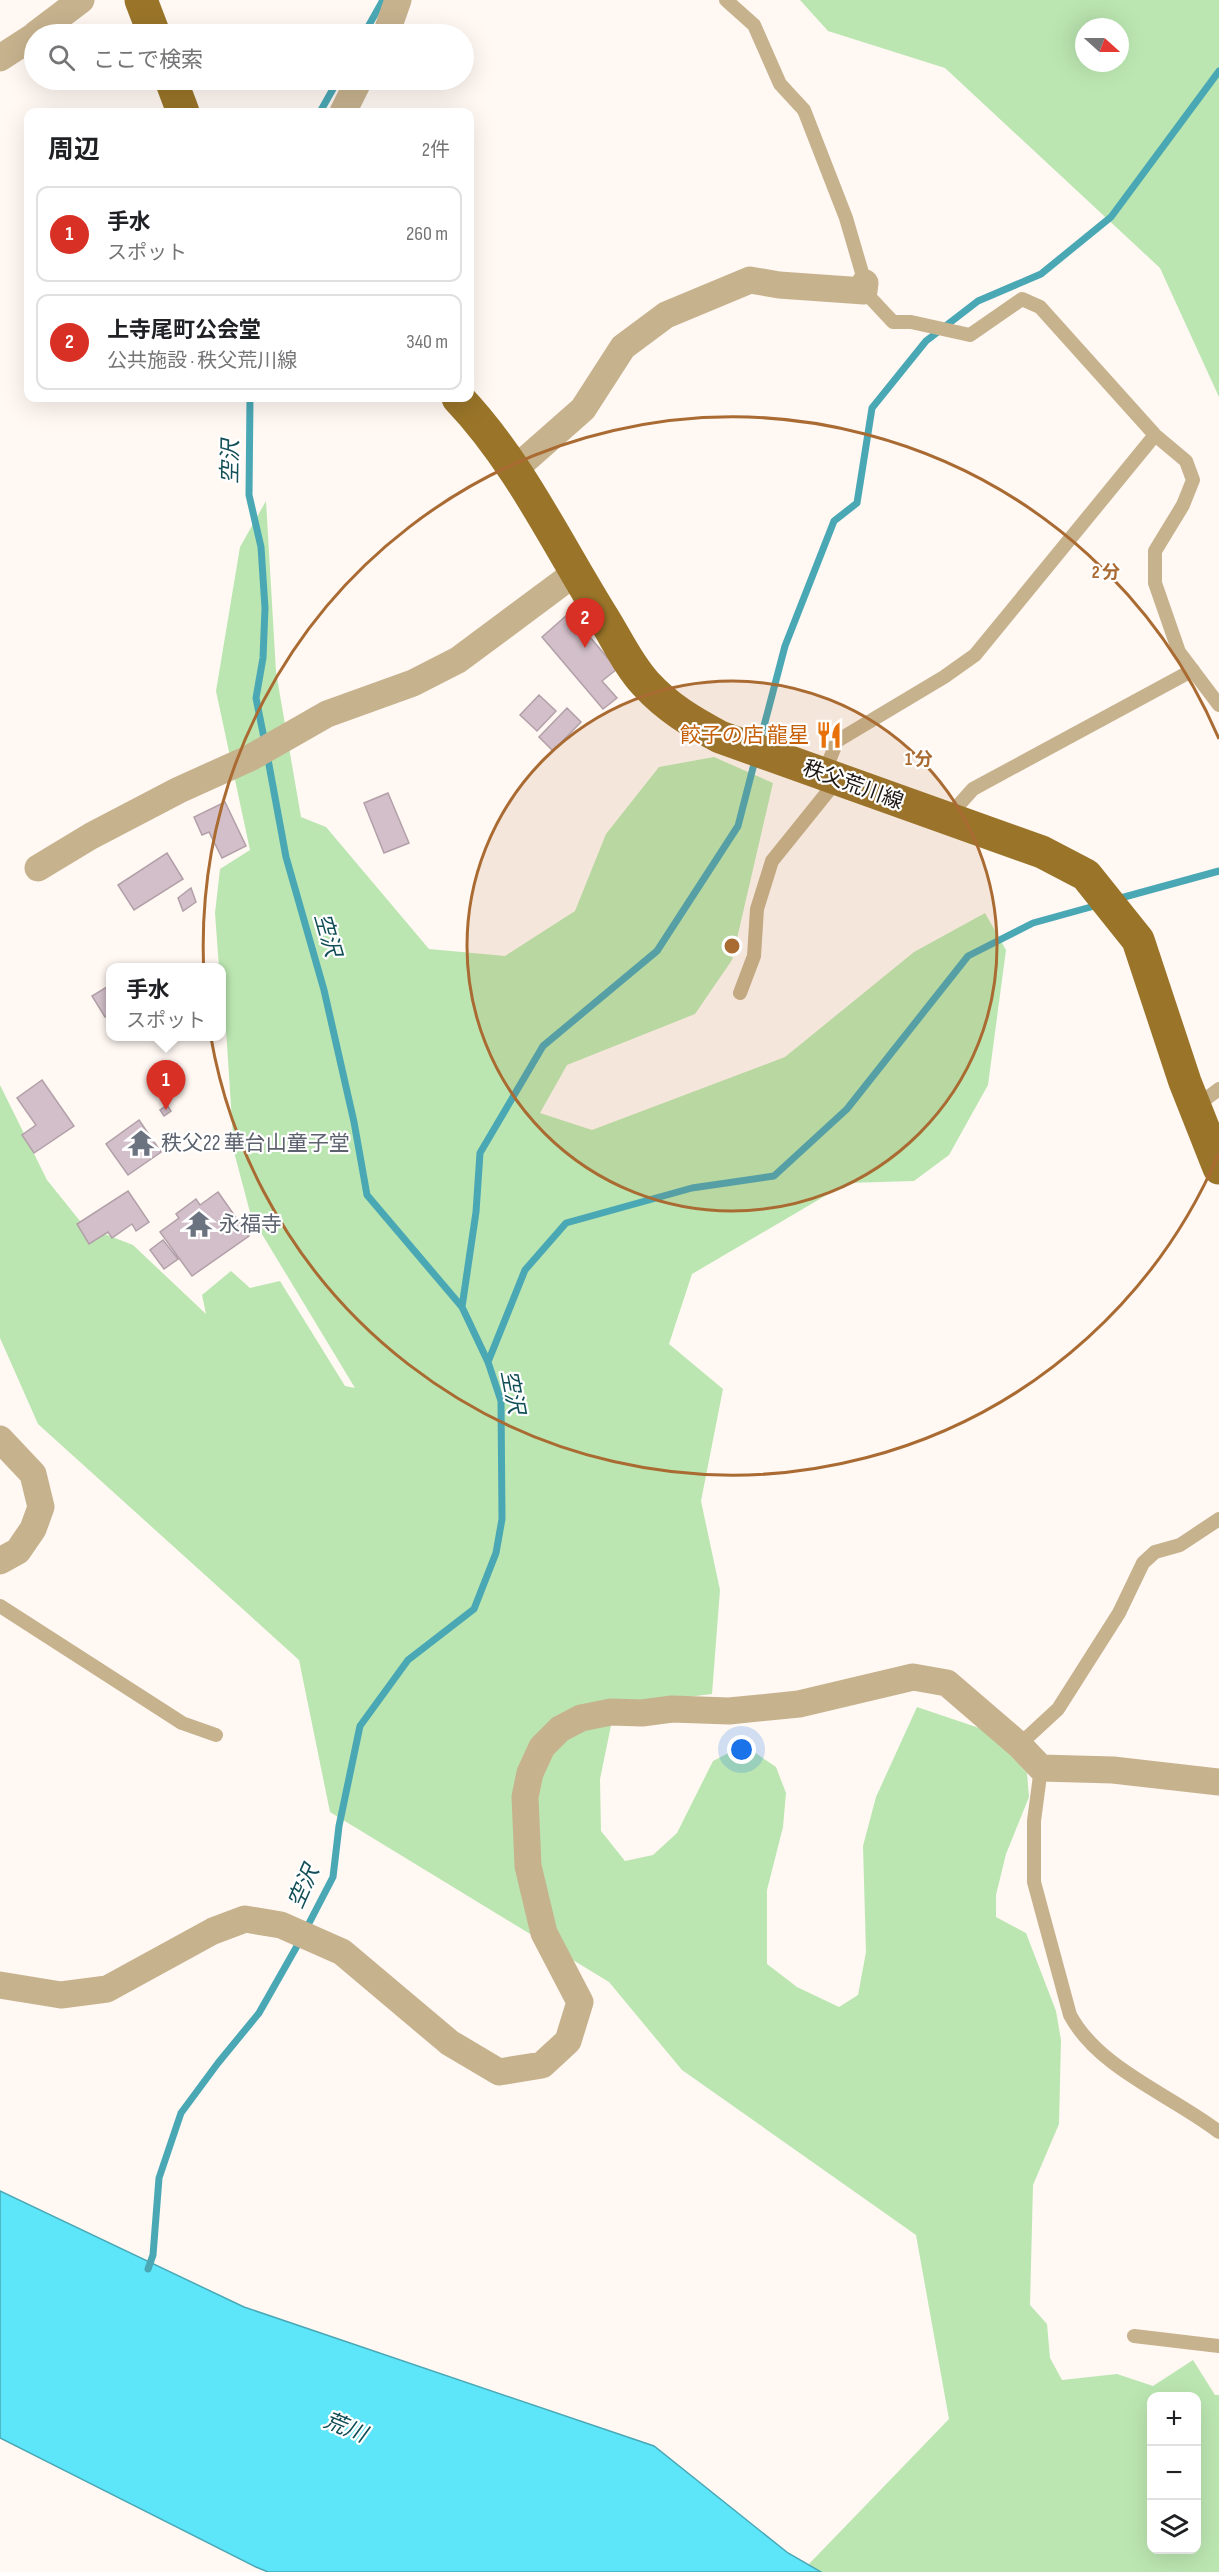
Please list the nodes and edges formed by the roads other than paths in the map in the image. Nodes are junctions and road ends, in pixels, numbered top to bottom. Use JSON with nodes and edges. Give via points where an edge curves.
{"nodes":[{"id":1,"x":81,"y":0,"type":"edge"},
{"id":2,"x":141,"y":0,"type":"edge"},
{"id":3,"x":398,"y":0,"type":"edge"},
{"id":4,"x":726,"y":0,"type":"edge"},
{"id":5,"x":49,"y":24,"type":"edge"},
{"id":6,"x":150,"y":24,"type":"edge"},
{"id":7,"x":390,"y":24,"type":"edge"},
{"id":8,"x":24,"y":42,"type":"edge"},
{"id":9,"x":0,"y":58,"type":"edge"},
{"id":10,"x":175,"y":90,"type":"edge"},
{"id":11,"x":354,"y":90,"type":"edge"},
{"id":12,"x":182,"y":108,"type":"edge"},
{"id":13,"x":345,"y":108,"type":"edge"},
{"id":14,"x":864,"y":287,"type":"junction"},
{"id":15,"x":462,"y":402,"type":"edge"},
{"id":16,"x":1155,"y":435,"type":"junction"},
{"id":17,"x":515,"y":469,"type":"junction"},
{"id":18,"x":575,"y":573,"type":"junction"},
{"id":19,"x":1193,"y":670,"type":"junction"},
{"id":20,"x":1219,"y":705,"type":"edge"},
{"id":21,"x":831,"y":776,"type":"junction"},
{"id":22,"x":945,"y":819,"type":"junction"},
{"id":23,"x":38,"y":868,"type":"dead end"},
{"id":24,"x":740,"y":993,"type":"dead end"},
{"id":25,"x":1207,"y":1098,"type":"edge"},
{"id":26,"x":1219,"y":1168,"type":"edge"},
{"id":27,"x":0,"y":1439,"type":"edge"},
{"id":28,"x":1219,"y":1519,"type":"edge"},
{"id":29,"x":0,"y":1561,"type":"edge"},
{"id":30,"x":0,"y":1606,"type":"edge"},
{"id":31,"x":216,"y":1736,"type":"dead end"},
{"id":32,"x":1019,"y":1745,"type":"junction"},
{"id":33,"x":1041,"y":1768,"type":"junction"},
{"id":34,"x":1219,"y":1782,"type":"edge"},
{"id":35,"x":0,"y":1985,"type":"edge"},
{"id":36,"x":1219,"y":2132,"type":"edge"},
{"id":37,"x":1134,"y":2336,"type":"dead end"},
{"id":38,"x":1219,"y":2346,"type":"edge"}],
"edges":[{"from":1,"to":5,"type":"street"},
{"from":2,"to":6,"type":"main road"},
{"from":3,"to":7,"type":"street"},
{"from":4,"to":14,"type":"lane","via":[[754,25],[780,84],[804,110],[836,189]]},
{"from":8,"to":9,"type":"street"},
{"from":10,"to":12,"type":"main road"},
{"from":11,"to":13,"type":"street"},
{"from":14,"to":16,"type":"lane","via":[[893,322],[970,335],[1022,299],[1040,307]]},
{"from":14,"to":17,"type":"street","via":[[779,285],[750,280],[666,315],[623,347],[583,409]]},
{"from":15,"to":17,"type":"main road","name":"秩父荒川線"},
{"from":16,"to":19,"type":"lane","via":[[1186,461],[1193,480],[1184,505],[1155,551],[1155,583],[1179,652]]},
{"from":16,"to":21,"type":"lane","via":[[975,655],[837,741]]},
{"from":17,"to":18,"type":"main road","name":"秩父荒川線"},
{"from":18,"to":21,"type":"main road","name":"秩父荒川線","via":[[644,683],[678,715],[720,737]]},
{"from":18,"to":23,"type":"street","via":[[458,660],[413,683],[327,714],[250,758],[179,789]]},
{"from":19,"to":20,"type":"lane"},
{"from":19,"to":22,"type":"lane","via":[[973,789]]},
{"from":21,"to":22,"type":"main road","name":"秩父荒川線"},
{"from":21,"to":24,"type":"lane","via":[[772,861],[757,909],[754,956]]},
{"from":22,"to":25,"type":"main road","name":"秩父荒川線","via":[[1042,852],[1086,874],[1138,940]]},
{"from":25,"to":26,"type":"main road","name":"秩父荒川線"},
{"from":27,"to":29,"type":"street","via":[[33,1474],[41,1506],[33,1529],[18,1551]]},
{"from":28,"to":32,"type":"lane","via":[[1180,1545],[1155,1552],[1143,1563],[1119,1613],[1058,1709]]},
{"from":30,"to":31,"type":"lane","via":[[182,1723]]},
{"from":32,"to":33,"type":"street"},
{"from":32,"to":35,"type":"street","via":[[947,1683],[913,1677],[799,1704],[729,1711],[611,1712],[581,1718],[560,1728],[542,1747],[530,1773],[525,1797],[525,1834],[528,1866],[544,1933],[580,2002],[568,2041],[542,2065],[499,2072],[450,2043],[342,1952],[281,1925],[245,1919],[213,1931],[107,1989],[61,1995]]},
{"from":33,"to":34,"type":"street","via":[[1113,1770]]},
{"from":33,"to":36,"type":"lane","via":[[1034,1821],[1034,1882],[1070,2015],[1080,2034],[1101,2052]]},
{"from":37,"to":38,"type":"lane"}]}
